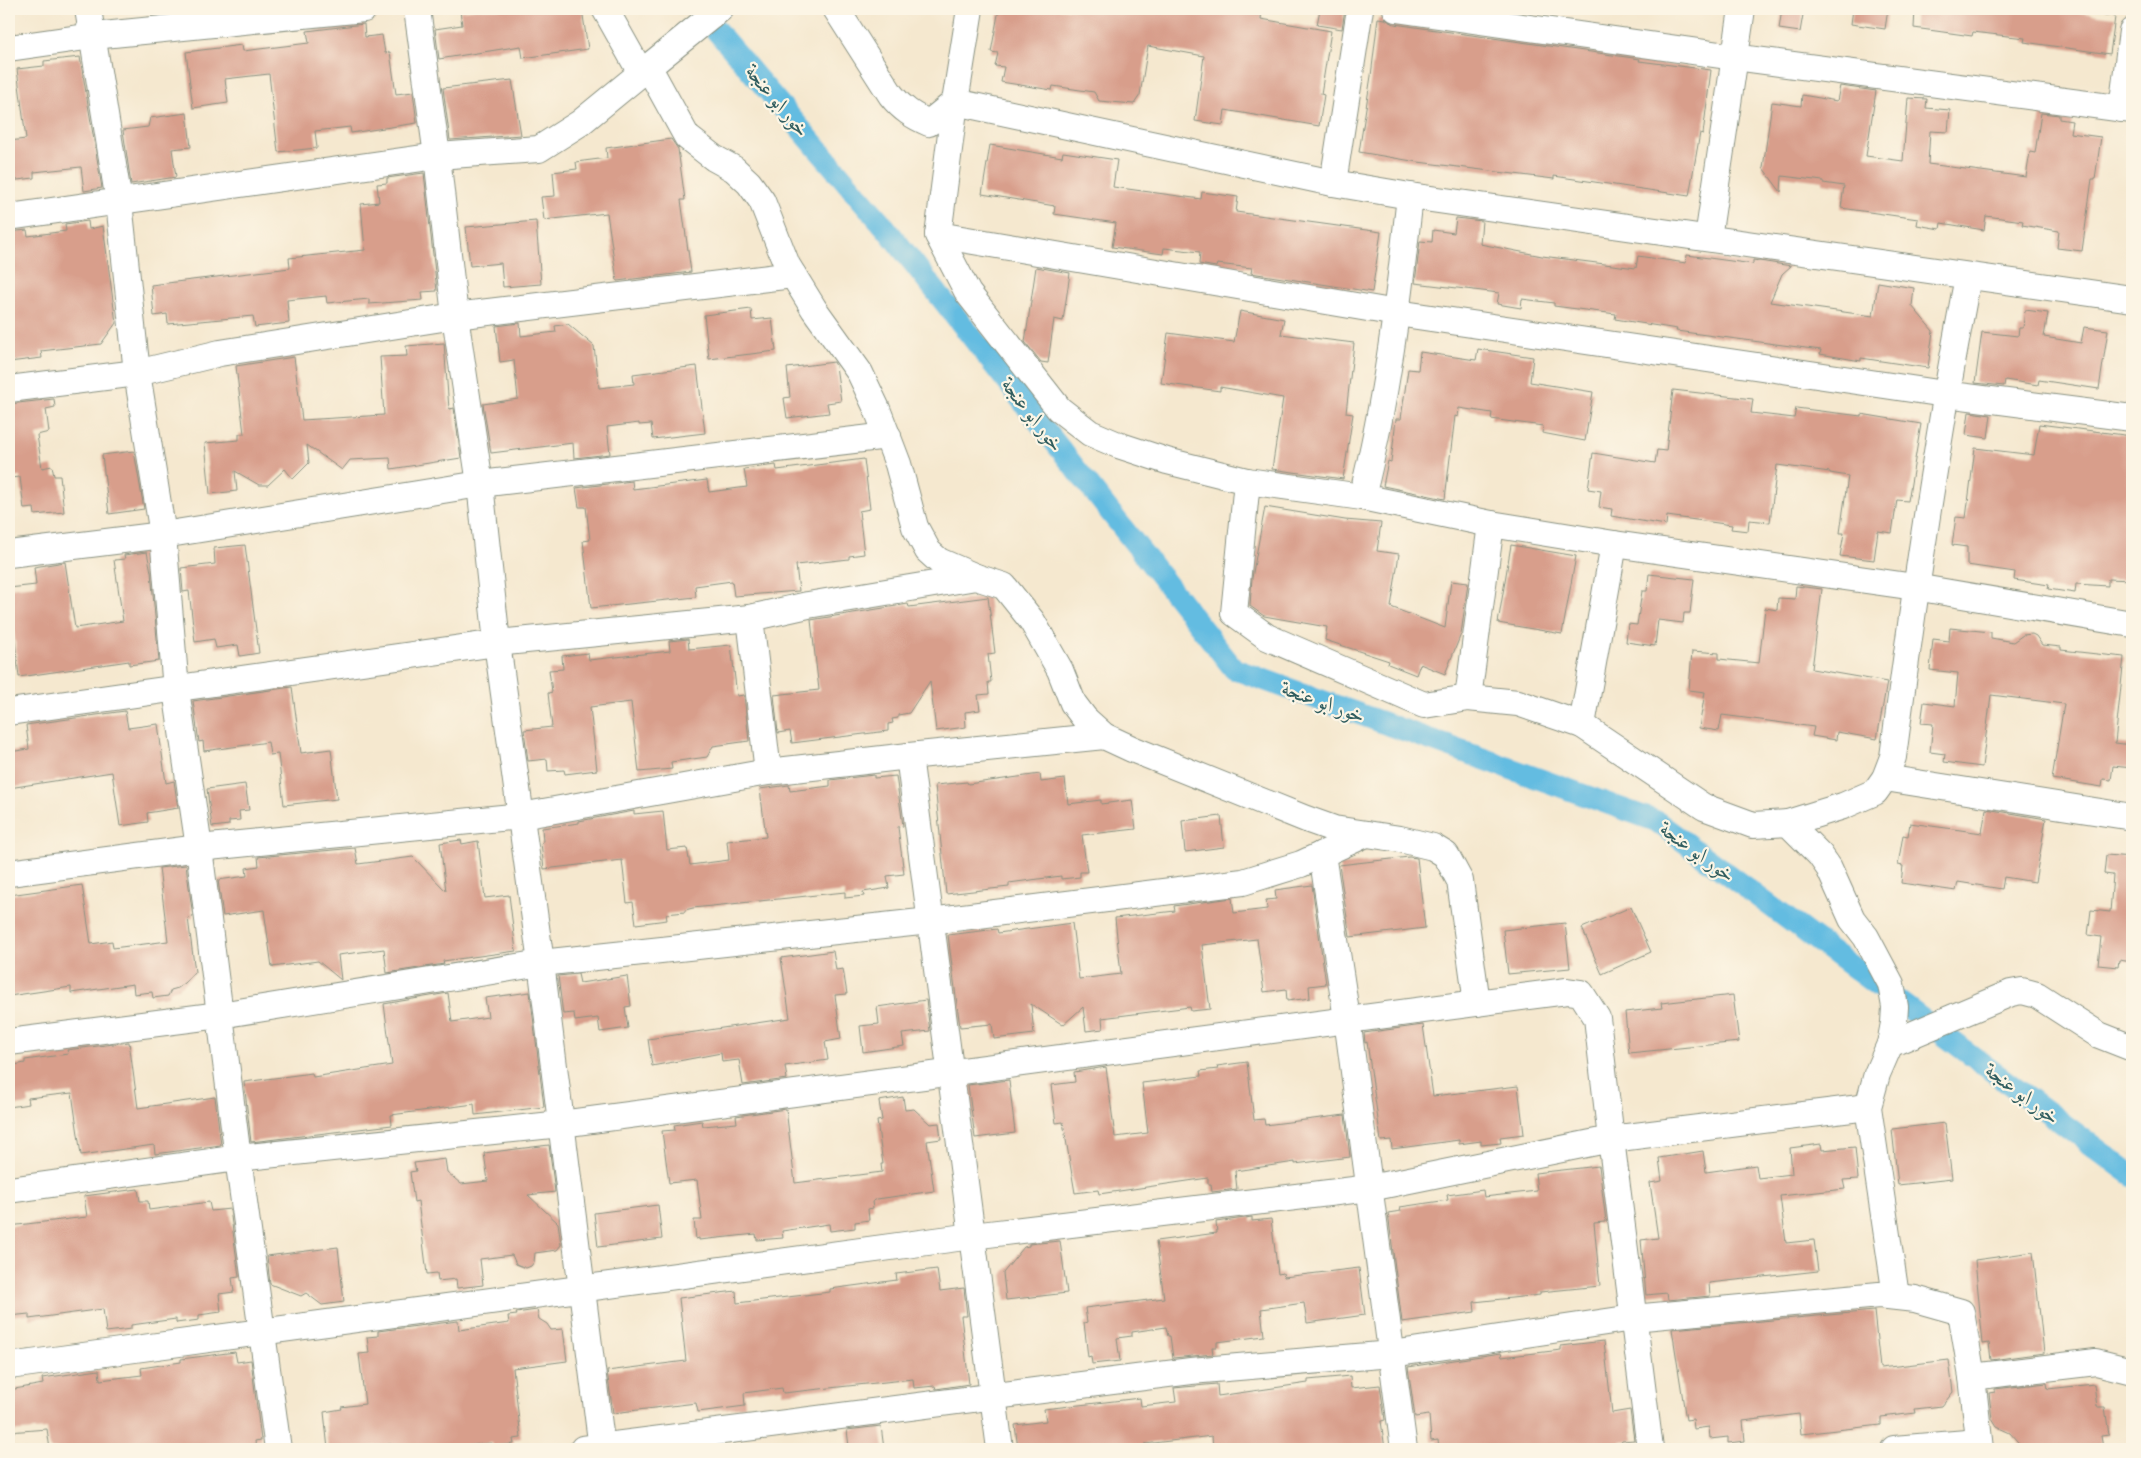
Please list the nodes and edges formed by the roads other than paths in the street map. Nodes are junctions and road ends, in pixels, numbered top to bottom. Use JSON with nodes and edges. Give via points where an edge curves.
{"nodes":[{"id":1,"x":88,"y":9,"type":"edge"},
{"id":2,"x":364,"y":9,"type":"edge"},
{"id":3,"x":417,"y":9,"type":"edge"},
{"id":4,"x":605,"y":9,"type":"edge"},
{"id":5,"x":720,"y":9,"type":"edge"},
{"id":6,"x":836,"y":9,"type":"edge"},
{"id":7,"x":970,"y":9,"type":"edge"},
{"id":8,"x":1360,"y":9,"type":"edge"},
{"id":9,"x":1396,"y":9,"type":"edge"},
{"id":10,"x":1742,"y":9,"type":"edge"},
{"id":11,"x":2132,"y":31,"type":"edge"},
{"id":12,"x":93,"y":36,"type":"junction"},
{"id":13,"x":9,"y":48,"type":"edge"},
{"id":14,"x":1734,"y":57,"type":"junction"},
{"id":15,"x":645,"y":70,"type":"junction"},
{"id":16,"x":955,"y":102,"type":"junction"},
{"id":17,"x":2127,"y":109,"type":"edge"},
{"id":18,"x":437,"y":156,"type":"junction"},
{"id":19,"x":1333,"y":183,"type":"junction"},
{"id":20,"x":1410,"y":196,"type":"junction"},
{"id":21,"x":119,"y":202,"type":"junction"},
{"id":22,"x":9,"y":217,"type":"edge"},
{"id":23,"x":938,"y":235,"type":"junction"},
{"id":24,"x":1708,"y":238,"type":"junction"},
{"id":25,"x":793,"y":275,"type":"junction"},
{"id":26,"x":1968,"y":277,"type":"junction"},
{"id":27,"x":2132,"y":299,"type":"edge"},
{"id":28,"x":1397,"y":313,"type":"junction"},
{"id":29,"x":455,"y":316,"type":"junction"},
{"id":30,"x":137,"y":373,"type":"junction"},
{"id":31,"x":9,"y":388,"type":"edge"},
{"id":32,"x":1945,"y":394,"type":"junction"},
{"id":33,"x":2132,"y":418,"type":"edge"},
{"id":34,"x":888,"y":436,"type":"junction"},
{"id":35,"x":1247,"y":481,"type":"junction"},
{"id":36,"x":480,"y":484,"type":"junction"},
{"id":37,"x":1362,"y":497,"type":"junction"},
{"id":38,"x":1491,"y":524,"type":"junction"},
{"id":39,"x":163,"y":535,"type":"junction"},
{"id":40,"x":1614,"y":544,"type":"junction"},
{"id":41,"x":9,"y":554,"type":"edge"},
{"id":42,"x":976,"y":577,"type":"junction"},
{"id":43,"x":1915,"y":588,"type":"junction"},
{"id":44,"x":750,"y":618,"type":"junction"},
{"id":45,"x":2132,"y":624,"type":"edge"},
{"id":46,"x":497,"y":643,"type":"junction"},
{"id":47,"x":176,"y":690,"type":"junction"},
{"id":48,"x":1468,"y":698,"type":"junction"},
{"id":49,"x":9,"y":712,"type":"edge"},
{"id":50,"x":1582,"y":725,"type":"junction"},
{"id":51,"x":1104,"y":736,"type":"junction"},
{"id":52,"x":909,"y":756,"type":"junction"},
{"id":53,"x":768,"y":772,"type":"junction"},
{"id":54,"x":1886,"y":778,"type":"junction"},
{"id":55,"x":521,"y":816,"type":"junction"},
{"id":56,"x":2132,"y":817,"type":"edge"},
{"id":57,"x":1788,"y":823,"type":"junction"},
{"id":58,"x":1366,"y":834,"type":"junction"},
{"id":59,"x":199,"y":848,"type":"junction"},
{"id":60,"x":1322,"y":854,"type":"junction"},
{"id":61,"x":9,"y":872,"type":"edge"},
{"id":62,"x":930,"y":921,"type":"junction"},
{"id":63,"x":541,"y":963,"type":"junction"},
{"id":64,"x":1477,"y":1002,"type":"junction"},
{"id":65,"x":220,"y":1015,"type":"junction"},
{"id":66,"x":1348,"y":1019,"type":"junction"},
{"id":67,"x":9,"y":1042,"type":"edge"},
{"id":68,"x":1890,"y":1044,"type":"junction"},
{"id":69,"x":2132,"y":1048,"type":"edge"},
{"id":70,"x":951,"y":1072,"type":"junction"},
{"id":71,"x":1868,"y":1107,"type":"junction"},
{"id":72,"x":562,"y":1124,"type":"junction"},
{"id":73,"x":1611,"y":1139,"type":"junction"},
{"id":74,"x":238,"y":1158,"type":"junction"},
{"id":75,"x":1370,"y":1188,"type":"junction"},
{"id":76,"x":9,"y":1190,"type":"edge"},
{"id":77,"x":972,"y":1236,"type":"junction"},
{"id":78,"x":582,"y":1289,"type":"junction"},
{"id":79,"x":1896,"y":1296,"type":"junction"},
{"id":80,"x":1633,"y":1318,"type":"junction"},
{"id":81,"x":262,"y":1332,"type":"junction"},
{"id":82,"x":1392,"y":1354,"type":"junction"},
{"id":83,"x":9,"y":1366,"type":"edge"},
{"id":84,"x":2132,"y":1371,"type":"edge"},
{"id":85,"x":1972,"y":1376,"type":"junction"},
{"id":86,"x":993,"y":1396,"type":"junction"},
{"id":87,"x":1979,"y":1446,"type":"edge"},
{"id":88,"x":596,"y":1448,"type":"edge"},
{"id":89,"x":278,"y":1449,"type":"edge"},
{"id":90,"x":1000,"y":1449,"type":"edge"},
{"id":91,"x":1404,"y":1449,"type":"edge"},
{"id":92,"x":1650,"y":1449,"type":"edge"},
{"id":93,"x":1894,"y":1449,"type":"edge"}],
"edges":[{"from":1,"to":12,"type":"street"},
{"from":2,"to":12,"type":"street"},
{"from":3,"to":18,"type":"street"},
{"from":4,"to":15,"type":"street"},
{"from":5,"to":15,"type":"street"},
{"from":6,"to":16,"type":"street","via":[[881,81],[900,106],[914,117],[930,123]]},
{"from":7,"to":16,"type":"street"},
{"from":8,"to":19,"type":"street"},
{"from":9,"to":14,"type":"street"},
{"from":10,"to":14,"type":"street"},
{"from":11,"to":17,"type":"street"},
{"from":12,"to":13,"type":"street"},
{"from":12,"to":21,"type":"street"},
{"from":14,"to":17,"type":"street"},
{"from":14,"to":24,"type":"street"},
{"from":15,"to":18,"type":"street","via":[[580,123],[539,149]]},
{"from":15,"to":25,"type":"street","via":[[687,137],[734,169],[762,201]]},
{"from":16,"to":19,"type":"street"},
{"from":16,"to":23,"type":"street"},
{"from":18,"to":21,"type":"street"},
{"from":18,"to":29,"type":"street"},
{"from":19,"to":20,"type":"street"},
{"from":20,"to":24,"type":"street"},
{"from":20,"to":28,"type":"street"},
{"from":21,"to":22,"type":"street"},
{"from":21,"to":30,"type":"street"},
{"from":23,"to":28,"type":"street"},
{"from":23,"to":35,"type":"street","via":[[968,293],[1059,409],[1090,433],[1118,445]]},
{"from":24,"to":26,"type":"street"},
{"from":25,"to":29,"type":"street"},
{"from":25,"to":34,"type":"street","via":[[860,373]]},
{"from":26,"to":27,"type":"street"},
{"from":26,"to":32,"type":"street"},
{"from":28,"to":32,"type":"street"},
{"from":28,"to":37,"type":"street","via":[[1376,441]]},
{"from":29,"to":30,"type":"street","via":[[220,352]]},
{"from":29,"to":36,"type":"street"},
{"from":30,"to":31,"type":"street"},
{"from":30,"to":39,"type":"street"},
{"from":32,"to":33,"type":"street"},
{"from":32,"to":43,"type":"street"},
{"from":34,"to":36,"type":"street"},
{"from":34,"to":42,"type":"street","via":[[915,527],[928,551],[938,561]]},
{"from":35,"to":37,"type":"street"},
{"from":35,"to":48,"type":"street","via":[[1234,613],[1267,637],[1424,705]]},
{"from":36,"to":39,"type":"street"},
{"from":36,"to":46,"type":"street"},
{"from":37,"to":38,"type":"street"},
{"from":38,"to":40,"type":"street"},
{"from":38,"to":48,"type":"street"},
{"from":39,"to":41,"type":"street"},
{"from":39,"to":47,"type":"street"},
{"from":40,"to":43,"type":"street"},
{"from":40,"to":50,"type":"street"},
{"from":42,"to":44,"type":"street"},
{"from":42,"to":51,"type":"street","via":[[1004,586],[1032,621],[1060,670],[1073,703]]},
{"from":43,"to":45,"type":"street"},
{"from":43,"to":54,"type":"street","via":[[1893,757]]},
{"from":44,"to":46,"type":"street"},
{"from":44,"to":53,"type":"street"},
{"from":46,"to":47,"type":"street"},
{"from":46,"to":55,"type":"street"},
{"from":47,"to":49,"type":"street"},
{"from":47,"to":59,"type":"street"},
{"from":48,"to":50,"type":"street","via":[[1518,703]]},
{"from":50,"to":57,"type":"street","via":[[1704,807],[1754,825]]},
{"from":51,"to":52,"type":"street"},
{"from":51,"to":58,"type":"street","via":[[1306,819],[1334,829]]},
{"from":52,"to":53,"type":"street"},
{"from":52,"to":62,"type":"street"},
{"from":53,"to":55,"type":"street"},
{"from":54,"to":56,"type":"street"},
{"from":54,"to":57,"type":"street","via":[[1875,792]]},
{"from":55,"to":59,"type":"street"},
{"from":55,"to":63,"type":"street"},
{"from":57,"to":68,"type":"street","via":[[1828,868],[1852,919],[1870,944],[1891,984],[1895,1007]]},
{"from":58,"to":60,"type":"street"},
{"from":58,"to":64,"type":"street","via":[[1433,847],[1446,855],[1460,881]]},
{"from":59,"to":61,"type":"street"},
{"from":59,"to":65,"type":"street"},
{"from":60,"to":62,"type":"street","via":[[1243,882]]},
{"from":60,"to":66,"type":"street"},
{"from":62,"to":63,"type":"street"},
{"from":62,"to":70,"type":"street"},
{"from":63,"to":65,"type":"street"},
{"from":63,"to":72,"type":"street"},
{"from":64,"to":66,"type":"street"},
{"from":64,"to":73,"type":"street","via":[[1567,991],[1582,993],[1597,1018]]},
{"from":65,"to":67,"type":"street"},
{"from":65,"to":74,"type":"street"},
{"from":66,"to":70,"type":"street"},
{"from":66,"to":75,"type":"street"},
{"from":68,"to":69,"type":"street","via":[[2022,991],[2037,994],[2099,1035]]},
{"from":68,"to":71,"type":"street"},
{"from":70,"to":72,"type":"street"},
{"from":70,"to":77,"type":"street"},
{"from":71,"to":73,"type":"street"},
{"from":71,"to":79,"type":"street"},
{"from":72,"to":74,"type":"street"},
{"from":72,"to":78,"type":"street"},
{"from":73,"to":75,"type":"street"},
{"from":73,"to":80,"type":"street"},
{"from":74,"to":76,"type":"street"},
{"from":74,"to":81,"type":"street"},
{"from":75,"to":77,"type":"street"},
{"from":75,"to":82,"type":"street"},
{"from":77,"to":78,"type":"street"},
{"from":77,"to":86,"type":"street"},
{"from":78,"to":81,"type":"street"},
{"from":78,"to":88,"type":"street"},
{"from":79,"to":80,"type":"street","via":[[1865,1295]]},
{"from":79,"to":85,"type":"street","via":[[1915,1298],[1961,1312]]},
{"from":80,"to":82,"type":"street"},
{"from":80,"to":92,"type":"street"},
{"from":81,"to":83,"type":"street"},
{"from":81,"to":89,"type":"street"},
{"from":82,"to":86,"type":"street","via":[[1191,1371]]},
{"from":82,"to":91,"type":"street"},
{"from":84,"to":85,"type":"street","via":[[2096,1362]]},
{"from":85,"to":87,"type":"street"},
{"from":86,"to":88,"type":"street"},
{"from":86,"to":90,"type":"street"},
{"from":87,"to":93,"type":"street"}]}
